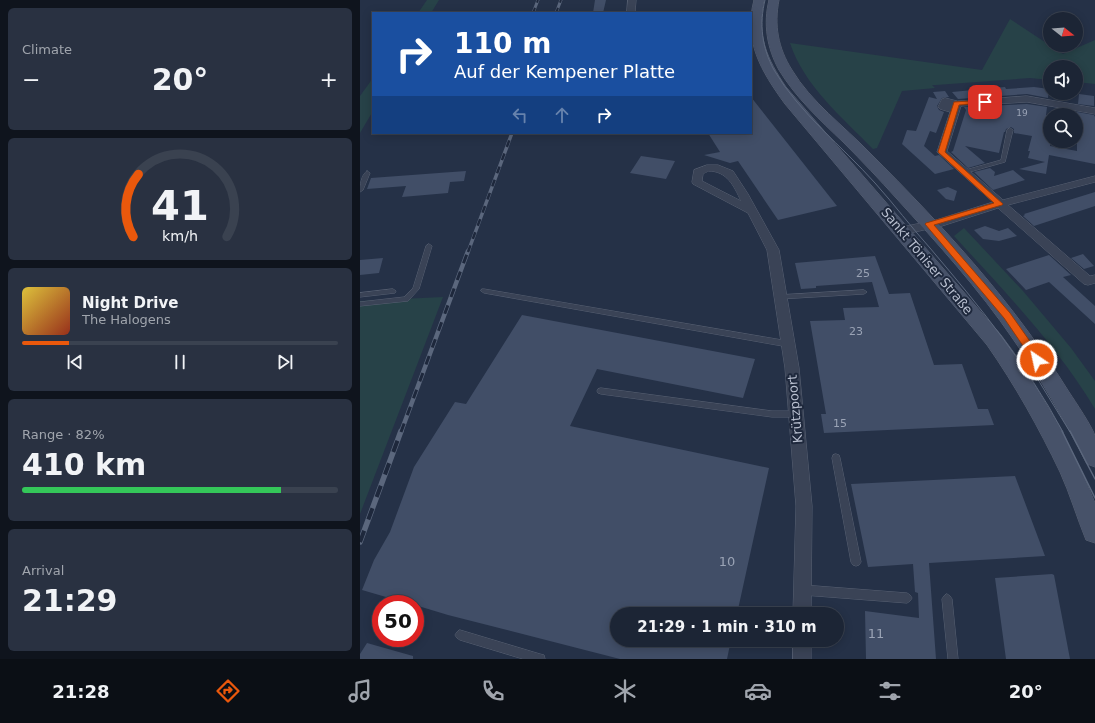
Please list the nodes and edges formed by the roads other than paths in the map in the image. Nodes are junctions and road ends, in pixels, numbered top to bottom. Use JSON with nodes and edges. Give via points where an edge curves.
{"nodes":[{"id":1,"x":632,"y":0,"type":"edge"},
{"id":2,"x":759,"y":0,"type":"edge"},
{"id":3,"x":774,"y":0,"type":"edge"},
{"id":4,"x":631,"y":12,"type":"edge"},
{"id":5,"x":1095,"y":111,"type":"edge"},
{"id":6,"x":1010,"y":130,"type":"dead end"},
{"id":7,"x":964,"y":172,"type":"junction"},
{"id":8,"x":366,"y":173,"type":"dead end"},
{"id":9,"x":1095,"y":179,"type":"edge"},
{"id":10,"x":360,"y":190,"type":"edge"},
{"id":11,"x":999,"y":204,"type":"junction"},
{"id":12,"x":752,"y":211,"type":"junction"},
{"id":13,"x":929,"y":224,"type":"junction"},
{"id":14,"x":902,"y":231,"type":"junction"},
{"id":15,"x":429,"y":246,"type":"dead end"},
{"id":16,"x":1095,"y":279,"type":"edge"},
{"id":17,"x":393,"y":291,"type":"dead end"},
{"id":18,"x":484,"y":291,"type":"dead end"},
{"id":19,"x":864,"y":292,"type":"dead end"},
{"id":20,"x":360,"y":295,"type":"edge"},
{"id":21,"x":780,"y":297,"type":"junction"},
{"id":22,"x":360,"y":304,"type":"edge"},
{"id":23,"x":788,"y":344,"type":"junction"},
{"id":24,"x":601,"y":391,"type":"dead end"},
{"id":25,"x":796,"y":414,"type":"junction"},
{"id":26,"x":1095,"y":457,"type":"edge"},
{"id":27,"x":836,"y":458,"type":"dead end"},
{"id":28,"x":1095,"y":532,"type":"edge"},
{"id":29,"x":856,"y":562,"type":"dead end"},
{"id":30,"x":803,"y":590,"type":"junction"},
{"id":31,"x":907,"y":598,"type":"dead end"},
{"id":32,"x":947,"y":599,"type":"dead end"},
{"id":33,"x":802,"y":607,"type":"edge"},
{"id":34,"x":460,"y":635,"type":"dead end"},
{"id":35,"x":802,"y":647,"type":"edge"},
{"id":36,"x":540,"y":659,"type":"edge"},
{"id":37,"x":802,"y":659,"type":"edge"},
{"id":38,"x":953,"y":659,"type":"edge"}],
"edges":[{"from":1,"to":4,"type":"street"},
{"from":2,"to":14,"type":"main road","name":"Sankt Töniser Straße","via":[[755,30],[761,54],[770,73],[794,106]]},
{"from":3,"to":13,"type":"main road","name":"Sankt Töniser Straße","via":[[770,22],[772,36],[782,62],[796,84],[830,123]]},
{"from":5,"to":7,"type":"street","via":[[1027,99],[956,107],[942,152]]},
{"from":6,"to":7,"type":"lane","via":[[1003,161]]},
{"from":7,"to":11,"type":"street"},
{"from":8,"to":10,"type":"lane"},
{"from":9,"to":11,"type":"street"},
{"from":11,"to":13,"type":"street"},
{"from":11,"to":16,"type":"street","via":[[1088,281]]},
{"from":12,"to":12,"type":"street","name":"Krützpoort","via":[[729,173],[718,168],[707,168],[698,172],[697,182]]},
{"from":12,"to":21,"type":"street","name":"Krützpoort","via":[[773,250]]},
{"from":13,"to":14,"type":"street"},
{"from":13,"to":26,"type":"main road","name":"Sankt Töniser Straße","via":[[1007,316],[1060,394]]},
{"from":14,"to":28,"type":"main road","name":"Sankt Töniser Straße","via":[[994,340],[1013,367],[1068,466]]},
{"from":15,"to":22,"type":"lane","via":[[416,289],[406,299]]},
{"from":17,"to":20,"type":"lane"},
{"from":18,"to":23,"type":"lane"},
{"from":19,"to":21,"type":"lane"},
{"from":21,"to":23,"type":"street","name":"Krützpoort"},
{"from":23,"to":25,"type":"street","name":"Krützpoort"},
{"from":24,"to":25,"type":"lane","via":[[772,414]]},
{"from":25,"to":30,"type":"street","name":"Krützpoort","via":[[804,506]]},
{"from":27,"to":29,"type":"lane"},
{"from":30,"to":31,"type":"lane"},
{"from":30,"to":33,"type":"street","name":"Krützpoort"},
{"from":32,"to":38,"type":"lane"},
{"from":34,"to":36,"type":"lane"},
{"from":35,"to":37,"type":"street"}]}
